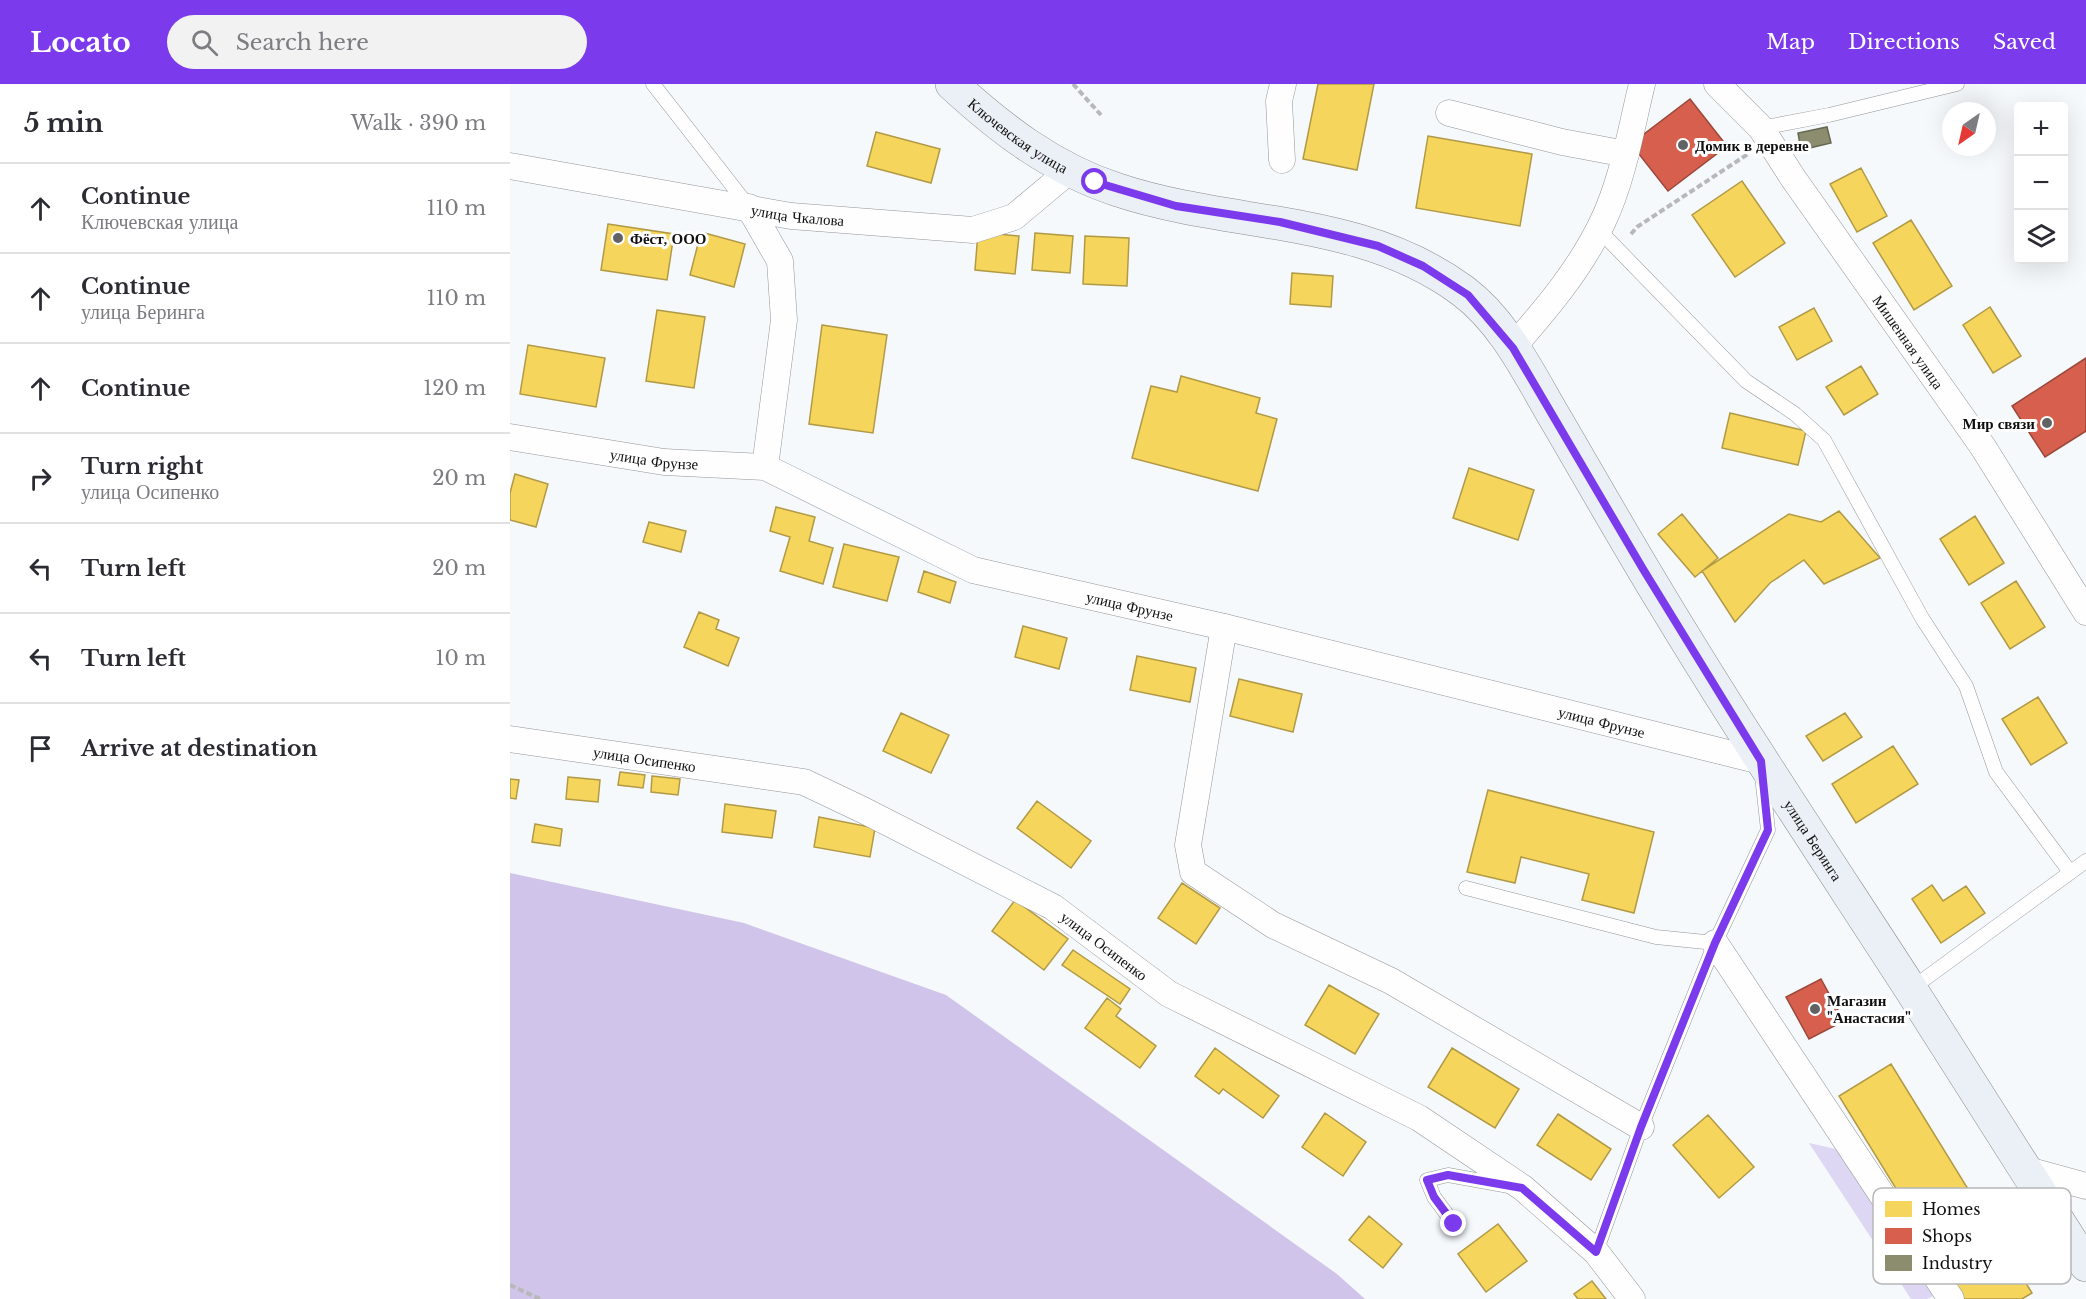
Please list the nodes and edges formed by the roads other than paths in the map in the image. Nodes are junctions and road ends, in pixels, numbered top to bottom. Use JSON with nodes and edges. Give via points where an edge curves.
{"nodes":[{"id":1,"x":653,"y":84,"type":"edge"},
{"id":2,"x":952,"y":84,"type":"edge"},
{"id":3,"x":1283,"y":84,"type":"edge"},
{"id":4,"x":1642,"y":84,"type":"edge"},
{"id":5,"x":1717,"y":84,"type":"edge"},
{"id":6,"x":1957,"y":84,"type":"edge"},
{"id":7,"x":1449,"y":112,"type":"dead end"},
{"id":8,"x":1765,"y":134,"type":"junction"},
{"id":9,"x":1626,"y":154,"type":"junction"},
{"id":10,"x":1282,"y":160,"type":"dead end"},
{"id":11,"x":510,"y":166,"type":"edge"},
{"id":12,"x":1069,"y":171,"type":"junction"},
{"id":13,"x":748,"y":207,"type":"junction"},
{"id":14,"x":1598,"y":229,"type":"junction"},
{"id":15,"x":1513,"y":348,"type":"junction"},
{"id":16,"x":510,"y":437,"type":"edge"},
{"id":17,"x":765,"y":467,"type":"junction"},
{"id":18,"x":2086,"y":612,"type":"edge"},
{"id":19,"x":1224,"y":627,"type":"junction"},
{"id":20,"x":510,"y":739,"type":"edge"},
{"id":21,"x":1761,"y":761,"type":"junction"},
{"id":22,"x":2086,"y":861,"type":"edge"},
{"id":23,"x":2070,"y":872,"type":"junction"},
{"id":24,"x":1466,"y":888,"type":"dead end"},
{"id":25,"x":1715,"y":943,"type":"junction"},
{"id":26,"x":1911,"y":990,"type":"junction"},
{"id":27,"x":1641,"y":1127,"type":"junction"},
{"id":28,"x":2024,"y":1169,"type":"junction"},
{"id":29,"x":2086,"y":1186,"type":"edge"},
{"id":30,"x":1522,"y":1188,"type":"junction"},
{"id":31,"x":1877,"y":1188,"type":"edge"},
{"id":32,"x":2036,"y":1188,"type":"edge"},
{"id":33,"x":1454,"y":1224,"type":"dead end"},
{"id":34,"x":2071,"y":1242,"type":"edge"},
{"id":35,"x":1596,"y":1252,"type":"junction"},
{"id":36,"x":2086,"y":1265,"type":"edge"},
{"id":37,"x":1941,"y":1284,"type":"edge"},
{"id":38,"x":1632,"y":1299,"type":"edge"},
{"id":39,"x":1951,"y":1299,"type":"edge"}],
"edges":[{"from":1,"to":13,"type":"lane"},
{"from":2,"to":12,"type":"main road","name":"Ключевская улица","via":[[994,122]]},
{"from":3,"to":10,"type":"street","via":[[1278,101]]},
{"from":4,"to":9,"type":"street"},
{"from":5,"to":8,"type":"street","name":"Мишенная улица"},
{"from":6,"to":8,"type":"lane"},
{"from":7,"to":9,"type":"street","via":[[1562,142]]},
{"from":8,"to":18,"type":"street","name":"Мишенная улица","via":[[1983,447]]},
{"from":9,"to":14,"type":"street"},
{"from":11,"to":13,"type":"street","name":"улица Чкалова"},
{"from":12,"to":13,"type":"street","name":"улица Чкалова","via":[[1014,217],[973,231],[791,216]]},
{"from":12,"to":15,"type":"main road","name":"Ключевская улица","via":[[1149,199],[1327,232],[1398,254],[1468,295]]},
{"from":13,"to":17,"type":"street","via":[[780,261],[784,320]]},
{"from":14,"to":15,"type":"street","via":[[1560,292]]},
{"from":14,"to":23,"type":"lane","via":[[1746,381],[1795,414],[1824,440],[1922,618],[1966,686],[1996,772]]},
{"from":15,"to":21,"type":"main road","name":"улица Беринга"},
{"from":16,"to":17,"type":"street","name":"улица Фрунзе","via":[[664,462]]},
{"from":17,"to":19,"type":"street","name":"улица Фрунзе","via":[[973,570]]},
{"from":19,"to":21,"type":"street","name":"улица Фрунзе"},
{"from":19,"to":27,"type":"street","via":[[1188,845],[1193,872],[1273,925],[1391,981]]},
{"from":20,"to":30,"type":"street","name":"улица Осипенко","via":[[804,782],[1053,907],[1169,994],[1419,1118]]},
{"from":21,"to":25,"type":"lane","via":[[1768,830]]},
{"from":21,"to":26,"type":"main road","name":"улица Беринга"},
{"from":22,"to":23,"type":"lane"},
{"from":23,"to":26,"type":"lane"},
{"from":24,"to":25,"type":"lane","via":[[1656,937]]},
{"from":25,"to":27,"type":"lane"},
{"from":25,"to":31,"type":"street"},
{"from":26,"to":28,"type":"main road","name":"улица Беринга"},
{"from":27,"to":35,"type":"lane"},
{"from":28,"to":29,"type":"street"},
{"from":28,"to":32,"type":"main road","name":"улица Беринга"},
{"from":30,"to":33,"type":"lane","via":[[1448,1175],[1427,1180]]},
{"from":30,"to":35,"type":"street","name":"улица Осипенко"},
{"from":34,"to":36,"type":"main road","name":"улица Беринга"},
{"from":35,"to":38,"type":"street","name":"улица Осипенко"},
{"from":37,"to":39,"type":"street"}]}
